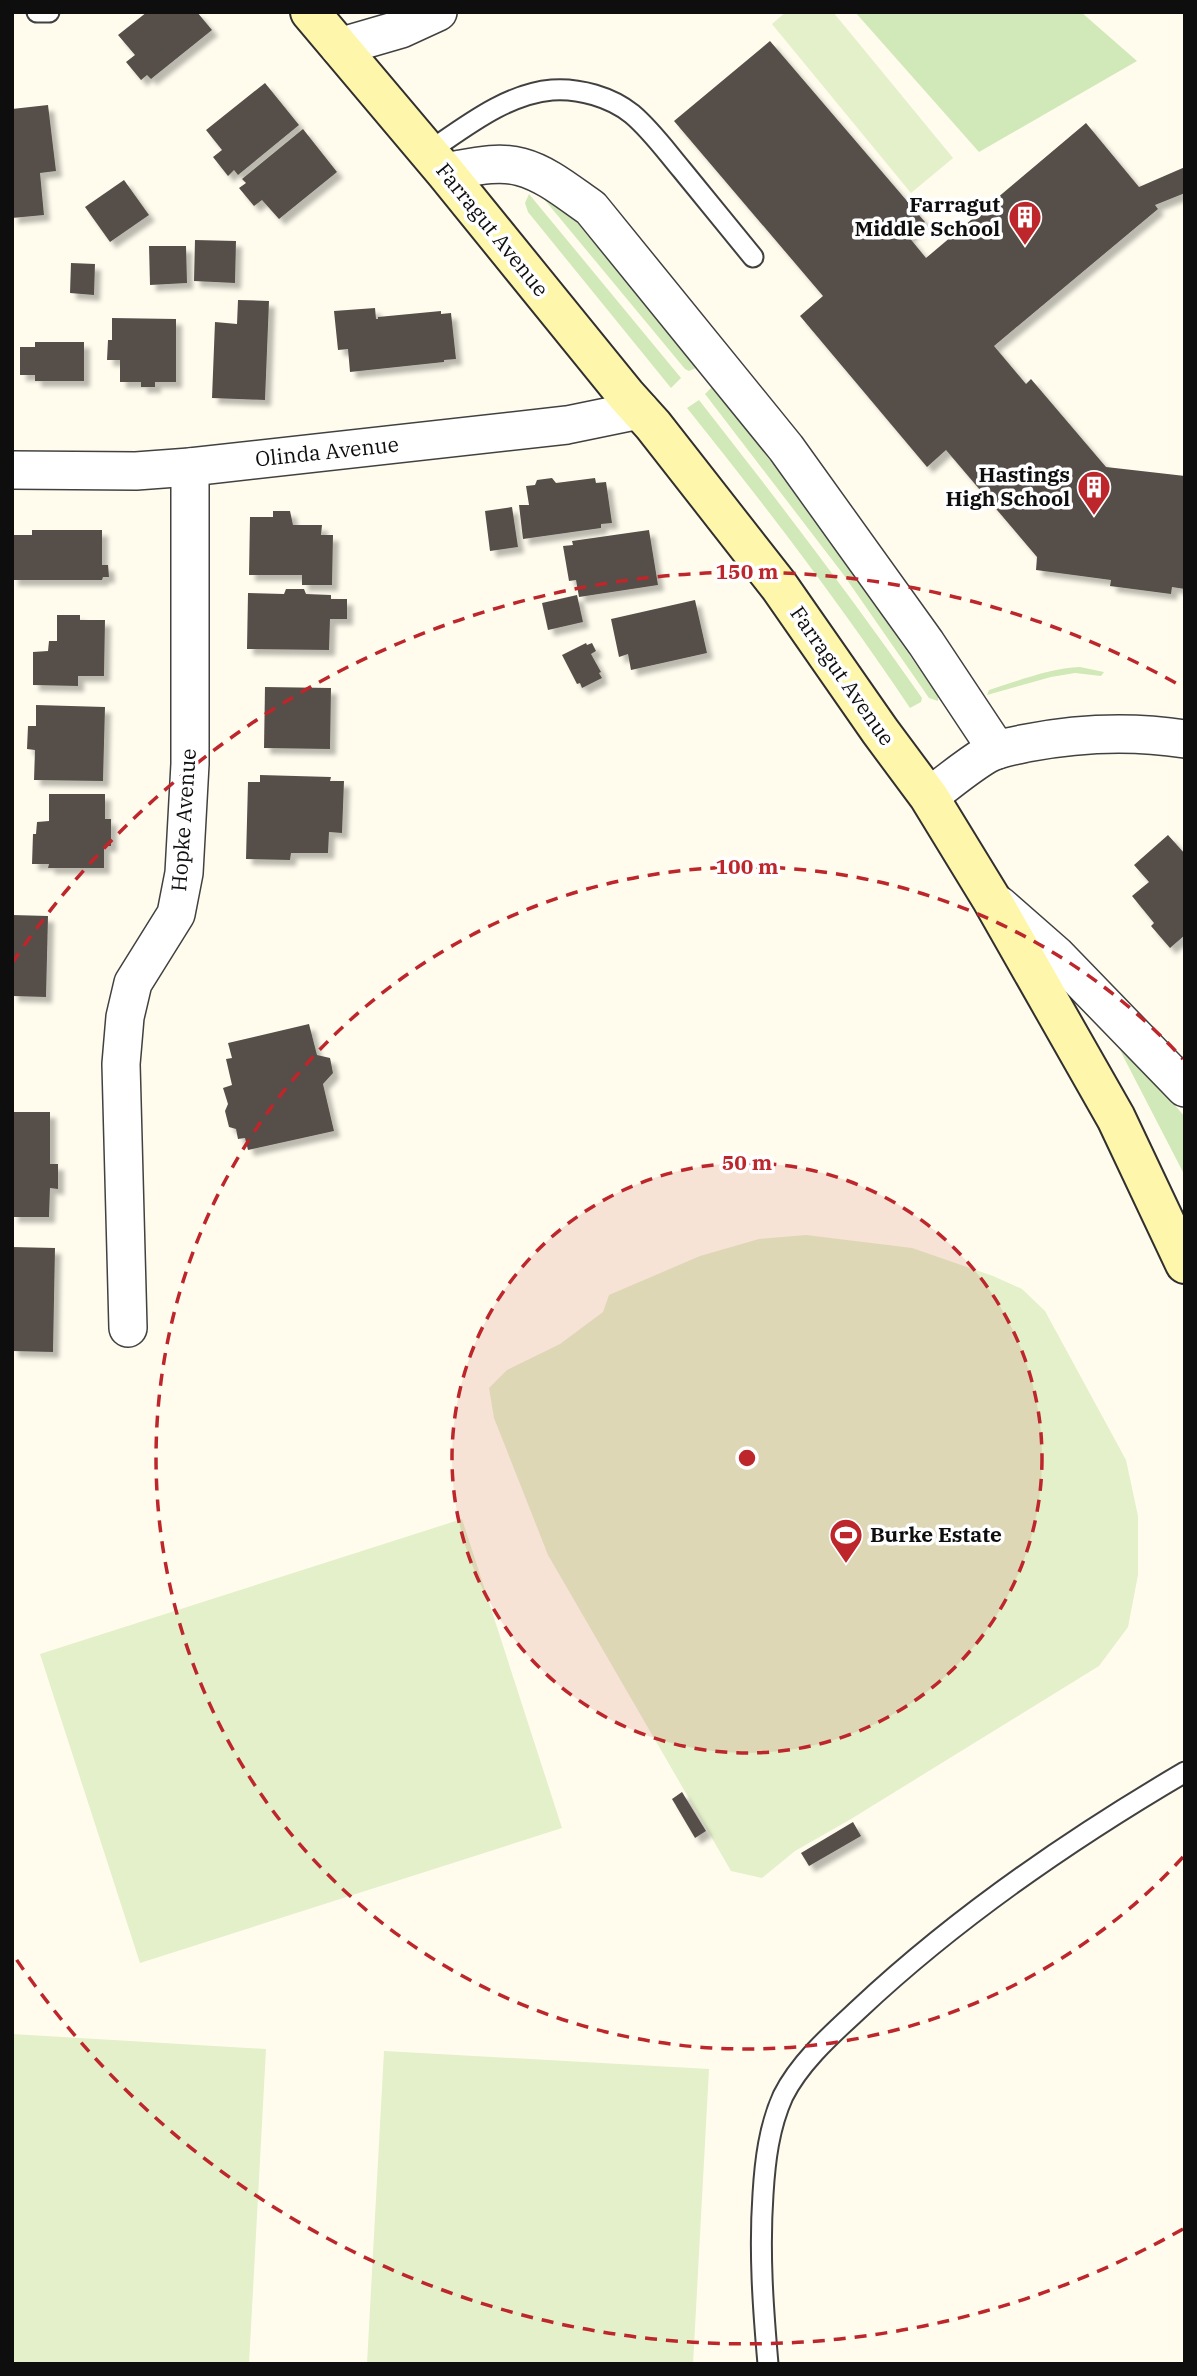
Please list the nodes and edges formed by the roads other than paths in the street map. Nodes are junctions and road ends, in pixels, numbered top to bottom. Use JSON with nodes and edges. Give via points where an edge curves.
{"nodes":[{"id":1,"x":37,"y":12,"type":"edge"},
{"id":2,"x":49,"y":12,"type":"edge"},
{"id":3,"x":310,"y":12,"type":"edge"},
{"id":4,"x":438,"y":12,"type":"edge"},
{"id":5,"x":339,"y":47,"type":"junction"},
{"id":6,"x":437,"y":162,"type":"junction"},
{"id":7,"x":753,"y":257,"type":"dead end"},
{"id":8,"x":640,"y":410,"type":"junction"},
{"id":9,"x":190,"y":467,"type":"junction"},
{"id":10,"x":12,"y":470,"type":"edge"},
{"id":11,"x":1185,"y":739,"type":"edge"},
{"id":12,"x":997,"y":750,"type":"junction"},
{"id":13,"x":929,"y":797,"type":"junction"},
{"id":14,"x":992,"y":900,"type":"junction"},
{"id":15,"x":1185,"y":1088,"type":"edge"},
{"id":16,"x":1185,"y":1264,"type":"edge"},
{"id":17,"x":128,"y":1328,"type":"dead end"},
{"id":18,"x":1185,"y":1772,"type":"edge"},
{"id":19,"x":768,"y":2364,"type":"edge"}],
"edges":[{"from":1,"to":2,"type":"lane"},
{"from":3,"to":5,"type":"main road","name":"Farragut Avenue"},
{"from":4,"to":5,"type":"street","via":[[401,29]]},
{"from":5,"to":6,"type":"main road","name":"Farragut Avenue"},
{"from":6,"to":7,"type":"lane","via":[[480,117],[526,97],[551,90],[605,98],[631,114],[658,142]]},
{"from":6,"to":8,"type":"main road","name":"Farragut Avenue"},
{"from":6,"to":12,"type":"street","via":[[520,167],[554,182],[591,208],[786,449]]},
{"from":8,"to":9,"type":"street","name":"Olinda Avenue","via":[[567,425]]},
{"from":8,"to":13,"type":"main road","name":"Farragut Avenue","via":[[779,586]]},
{"from":9,"to":10,"type":"street","name":"Olinda Avenue"},
{"from":9,"to":17,"type":"street","name":"Hopke Avenue","via":[[190,764],[184,873],[176,914],[133,983],[121,1064]]},
{"from":11,"to":12,"type":"street","via":[[1087,736]]},
{"from":12,"to":13,"type":"street"},
{"from":13,"to":14,"type":"main road","name":"Farragut Avenue"},
{"from":14,"to":15,"type":"street","via":[[1056,955]]},
{"from":14,"to":16,"type":"main road","name":"Farragut Avenue","via":[[1116,1118]]},
{"from":18,"to":19,"type":"lane","via":[[1038,1864],[952,1930],[884,1986],[800,2071],[784,2095],[770,2134],[765,2173],[761,2275]]}]}
